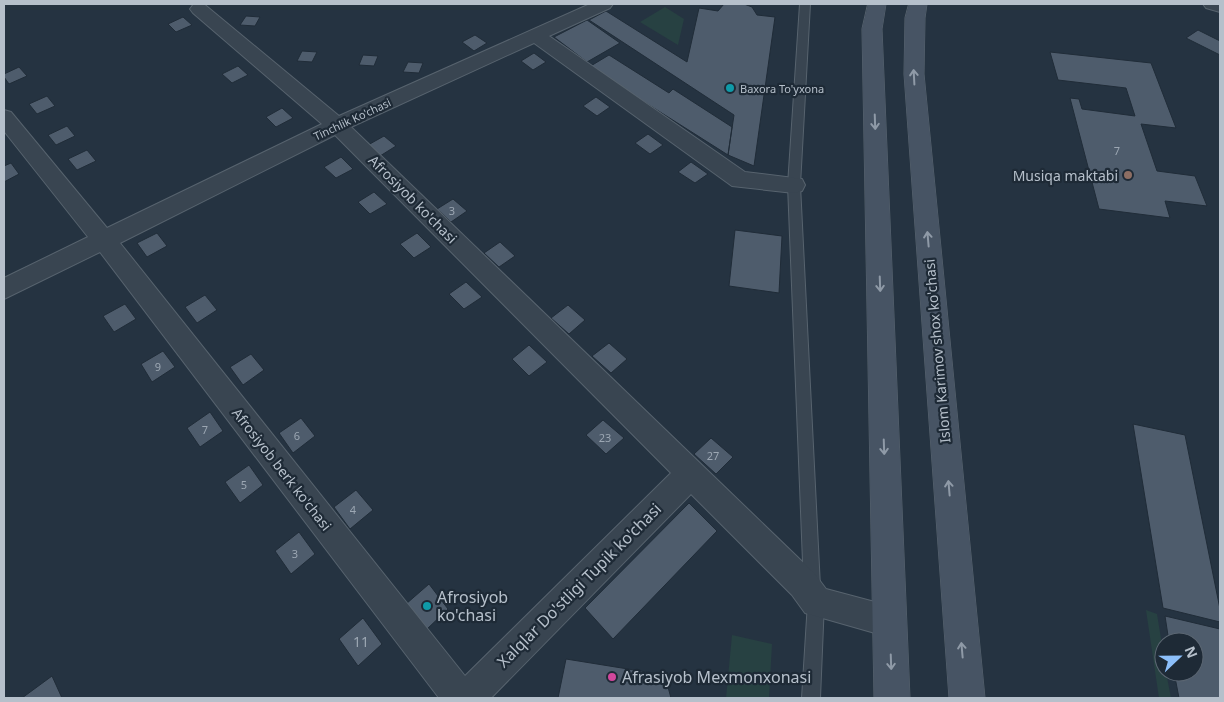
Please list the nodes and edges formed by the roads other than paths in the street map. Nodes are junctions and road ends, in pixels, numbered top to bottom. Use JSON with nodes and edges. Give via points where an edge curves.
{"nodes":[{"id":1,"x":604,"y":4,"type":"edge"},
{"id":2,"x":805,"y":4,"type":"edge"},
{"id":3,"x":877,"y":4,"type":"edge"},
{"id":4,"x":918,"y":4,"type":"edge"},
{"id":5,"x":1212,"y":4,"type":"edge"},
{"id":6,"x":1220,"y":8,"type":"edge"},
{"id":7,"x":199,"y":9,"type":"dead end"},
{"id":8,"x":536,"y":36,"type":"junction"},
{"id":9,"x":4,"y":117,"type":"edge"},
{"id":10,"x":338,"y":125,"type":"junction"},
{"id":11,"x":794,"y":185,"type":"junction"},
{"id":12,"x":104,"y":240,"type":"junction"},
{"id":13,"x":4,"y":288,"type":"edge"},
{"id":14,"x":691,"y":473,"type":"junction"},
{"id":15,"x":814,"y":598,"type":"junction"},
{"id":16,"x":890,"y":622,"type":"junction"},
{"id":17,"x":460,"y":698,"type":"edge"},
{"id":18,"x":467,"y":698,"type":"edge"},
{"id":19,"x":811,"y":698,"type":"edge"},
{"id":20,"x":892,"y":698,"type":"edge"},
{"id":21,"x":967,"y":698,"type":"edge"}],
"edges":[{"from":1,"to":8,"type":"street","name":"Tinchlik Ko'chasi"},
{"from":2,"to":11,"type":"lane"},
{"from":3,"to":16,"type":"main road","one_way":true,"via":[[872,29]]},
{"from":21,"to":4,"type":"main road","name":"Islom Karimov shox ko'chasi","one_way":true,"via":[[914,74]]},
{"from":5,"to":6,"type":"street"},
{"from":7,"to":10,"type":"street","name":"Afrosiyob ko'chasi"},
{"from":8,"to":10,"type":"street","name":"Tinchlik Ko'chasi"},
{"from":8,"to":11,"type":"street","via":[[740,180]]},
{"from":9,"to":12,"type":"street","name":"Afrosiyob berk ko'chasi"},
{"from":10,"to":12,"type":"street","name":"Tinchlik Ko'chasi"},
{"from":10,"to":14,"type":"street","name":"Afrosiyob ko'chasi"},
{"from":11,"to":15,"type":"lane"},
{"from":12,"to":13,"type":"street"},
{"from":12,"to":17,"type":"street","name":"Afrosiyob berk ko'chasi"},
{"from":14,"to":15,"type":"street","name":"Afrosiyob ko'chasi"},
{"from":14,"to":18,"type":"street","name":"Xalqlar Do'stligi Tupik ko'chasi"},
{"from":15,"to":16,"type":"street","name":"Afrosiyob ko'chasi"},
{"from":15,"to":19,"type":"lane"},
{"from":16,"to":20,"type":"main road","one_way":true}]}
